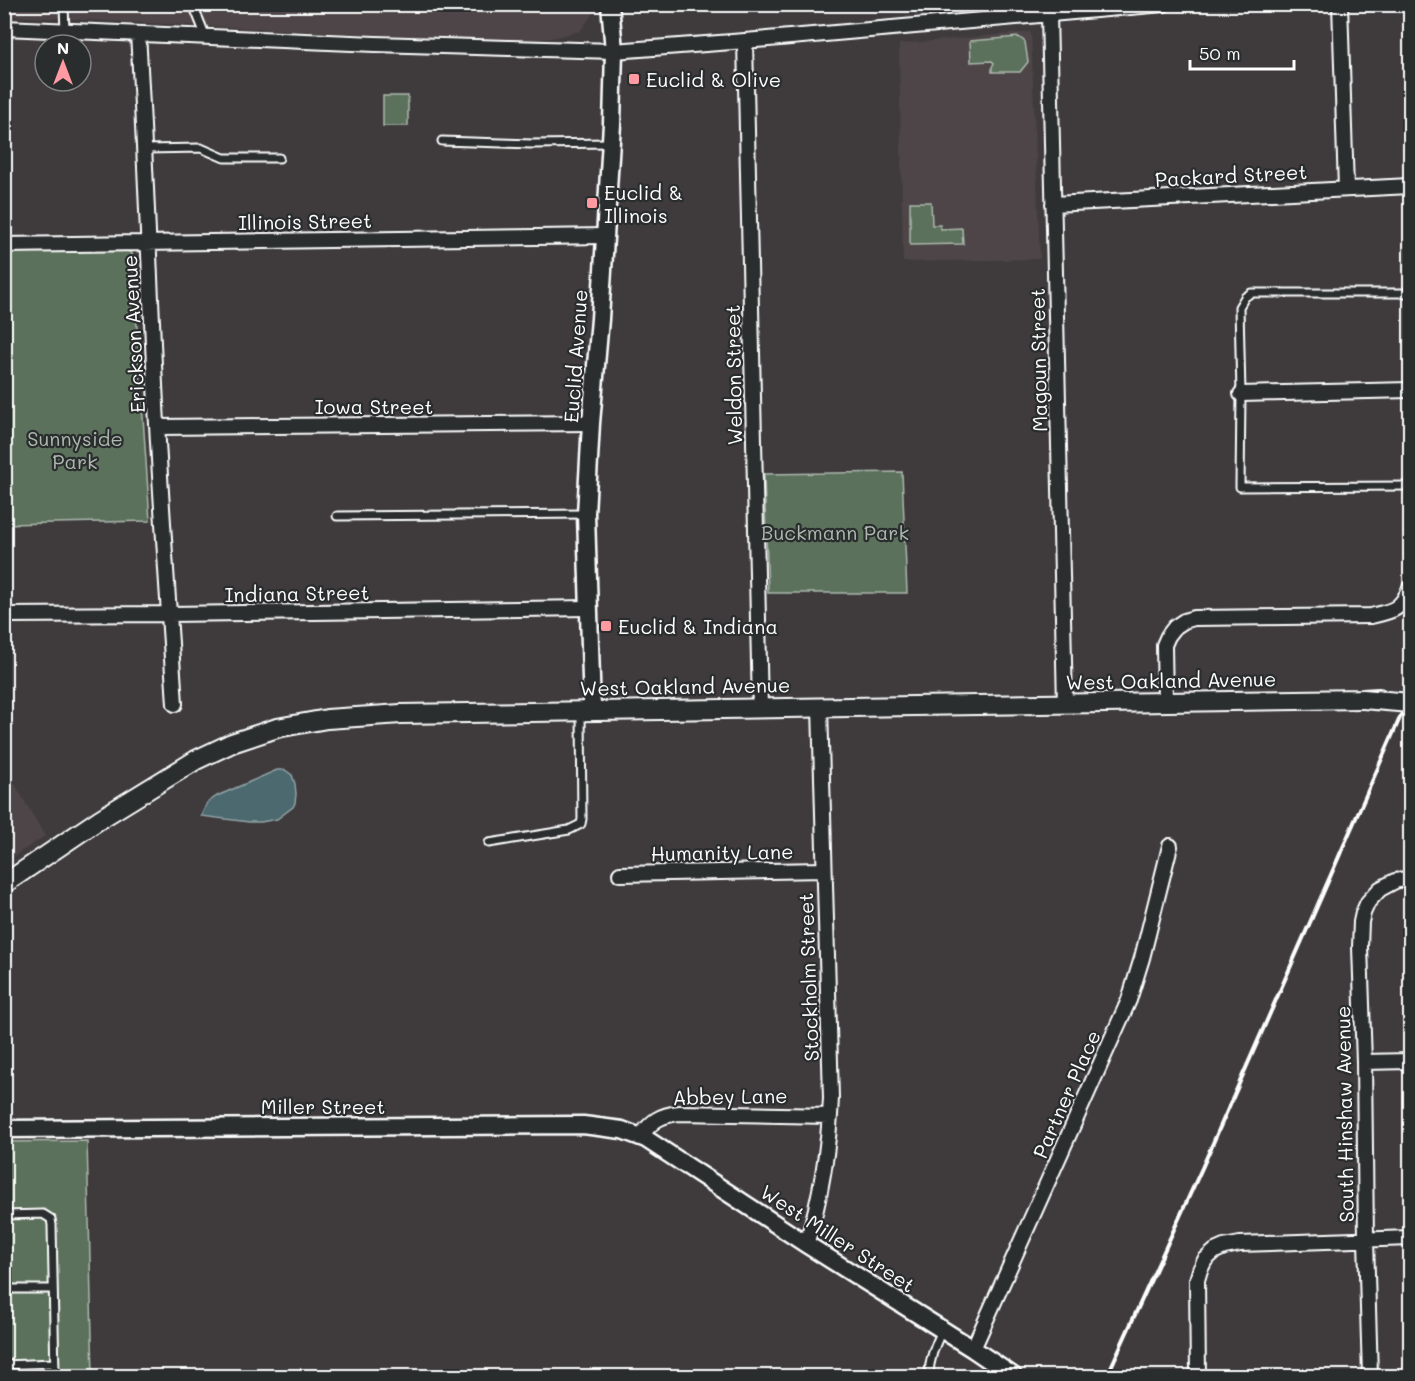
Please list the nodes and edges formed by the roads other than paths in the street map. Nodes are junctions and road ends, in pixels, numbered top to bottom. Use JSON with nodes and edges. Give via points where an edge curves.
{"nodes":[{"id":1,"x":65,"y":4,"type":"edge"},
{"id":2,"x":192,"y":4,"type":"edge"},
{"id":3,"x":610,"y":4,"type":"edge"},
{"id":4,"x":1164,"y":4,"type":"edge"},
{"id":5,"x":1340,"y":4,"type":"edge"},
{"id":6,"x":1106,"y":7,"type":"edge"},
{"id":7,"x":1049,"y":14,"type":"junction"},
{"id":8,"x":4,"y":28,"type":"edge"},
{"id":9,"x":65,"y":31,"type":"junction"},
{"id":10,"x":138,"y":34,"type":"junction"},
{"id":11,"x":206,"y":37,"type":"junction"},
{"id":12,"x":745,"y":41,"type":"junction"},
{"id":13,"x":614,"y":51,"type":"junction"},
{"id":14,"x":442,"y":141,"type":"dead end"},
{"id":15,"x":611,"y":143,"type":"junction"},
{"id":16,"x":145,"y":149,"type":"junction"},
{"id":17,"x":279,"y":158,"type":"dead end"},
{"id":18,"x":1410,"y":186,"type":"edge"},
{"id":19,"x":1346,"y":189,"type":"junction"},
{"id":20,"x":1053,"y":204,"type":"junction"},
{"id":21,"x":606,"y":236,"type":"junction"},
{"id":22,"x":148,"y":243,"type":"junction"},
{"id":23,"x":4,"y":245,"type":"edge"},
{"id":24,"x":1410,"y":292,"type":"edge"},
{"id":25,"x":1410,"y":390,"type":"edge"},
{"id":26,"x":1241,"y":394,"type":"junction"},
{"id":27,"x":591,"y":423,"type":"junction"},
{"id":28,"x":157,"y":427,"type":"junction"},
{"id":29,"x":1410,"y":486,"type":"edge"},
{"id":30,"x":586,"y":513,"type":"junction"},
{"id":31,"x":337,"y":516,"type":"dead end"},
{"id":32,"x":1410,"y":588,"type":"edge"},
{"id":33,"x":590,"y":608,"type":"junction"},
{"id":34,"x":169,"y":614,"type":"junction"},
{"id":35,"x":4,"y":615,"type":"edge"},
{"id":36,"x":1410,"y":694,"type":"edge"},
{"id":37,"x":1363,"y":699,"type":"junction"},
{"id":38,"x":1165,"y":703,"type":"junction"},
{"id":39,"x":1410,"y":703,"type":"edge"},
{"id":40,"x":175,"y":704,"type":"dead end"},
{"id":41,"x":1065,"y":704,"type":"junction"},
{"id":42,"x":820,"y":706,"type":"junction"},
{"id":43,"x":760,"y":708,"type":"junction"},
{"id":44,"x":586,"y":711,"type":"junction"},
{"id":45,"x":489,"y":843,"type":"dead end"},
{"id":46,"x":1170,"y":846,"type":"dead end"},
{"id":47,"x":824,"y":870,"type":"junction"},
{"id":48,"x":620,"y":874,"type":"dead end"},
{"id":49,"x":1410,"y":878,"type":"edge"},
{"id":50,"x":4,"y":884,"type":"edge"},
{"id":51,"x":1410,"y":1061,"type":"edge"},
{"id":52,"x":1364,"y":1062,"type":"junction"},
{"id":53,"x":830,"y":1116,"type":"junction"},
{"id":54,"x":4,"y":1129,"type":"edge"},
{"id":55,"x":640,"y":1137,"type":"junction"},
{"id":56,"x":4,"y":1215,"type":"edge"},
{"id":57,"x":1410,"y":1238,"type":"edge"},
{"id":58,"x":1366,"y":1240,"type":"junction"},
{"id":59,"x":806,"y":1244,"type":"junction"},
{"id":60,"x":4,"y":1289,"type":"edge"},
{"id":61,"x":53,"y":1289,"type":"junction"},
{"id":62,"x":942,"y":1330,"type":"junction"},
{"id":63,"x":973,"y":1350,"type":"junction"},
{"id":64,"x":55,"y":1363,"type":"junction"},
{"id":65,"x":4,"y":1365,"type":"edge"},
{"id":66,"x":55,"y":1377,"type":"edge"},
{"id":67,"x":929,"y":1377,"type":"edge"},
{"id":68,"x":1012,"y":1377,"type":"edge"},
{"id":69,"x":1198,"y":1377,"type":"edge"},
{"id":70,"x":1370,"y":1377,"type":"edge"}],
"edges":[{"from":1,"to":9,"type":"lane"},
{"from":2,"to":11,"type":"lane"},
{"from":3,"to":13,"type":"street","name":"Euclid Avenue"},
{"from":4,"to":6,"type":"street"},
{"from":5,"to":19,"type":"street"},
{"from":6,"to":7,"type":"street"},
{"from":7,"to":12,"type":"street"},
{"from":7,"to":20,"type":"street","name":"Magoun Street"},
{"from":8,"to":9,"type":"street"},
{"from":9,"to":10,"type":"street"},
{"from":10,"to":11,"type":"street"},
{"from":10,"to":16,"type":"street","name":"Erickson Avenue"},
{"from":11,"to":13,"type":"street"},
{"from":12,"to":13,"type":"street"},
{"from":12,"to":43,"type":"street","name":"Weldon Street"},
{"from":13,"to":15,"type":"street","name":"Euclid Avenue"},
{"from":14,"to":15,"type":"lane"},
{"from":15,"to":21,"type":"street","name":"Euclid Avenue"},
{"from":16,"to":17,"type":"lane","via":[[201,148],[224,158]]},
{"from":16,"to":22,"type":"street","name":"Erickson Avenue"},
{"from":18,"to":19,"type":"street","name":"Packard Street"},
{"from":19,"to":20,"type":"street","name":"Packard Street"},
{"from":20,"to":41,"type":"street","name":"Magoun Street"},
{"from":21,"to":22,"type":"street","name":"Illinois Street"},
{"from":21,"to":27,"type":"street","name":"Euclid Avenue"},
{"from":22,"to":23,"type":"street","name":"Illinois Street"},
{"from":22,"to":28,"type":"street","name":"Erickson Avenue"},
{"from":24,"to":26,"type":"lane","via":[[1251,293],[1239,307]]},
{"from":25,"to":26,"type":"street"},
{"from":26,"to":29,"type":"lane","via":[[1240,487]]},
{"from":27,"to":28,"type":"street","name":"Iowa Street"},
{"from":27,"to":30,"type":"street","name":"Euclid Avenue"},
{"from":28,"to":34,"type":"street","name":"Erickson Avenue"},
{"from":30,"to":31,"type":"lane"},
{"from":30,"to":33,"type":"street","name":"Euclid Avenue"},
{"from":32,"to":38,"type":"street","via":[[1394,610],[1371,616],[1184,621],[1167,636],[1164,645]]},
{"from":33,"to":34,"type":"street","name":"Indiana Street"},
{"from":33,"to":44,"type":"street","name":"Euclid Avenue"},
{"from":34,"to":35,"type":"street","name":"Indiana Street"},
{"from":34,"to":40,"type":"street","name":"Erickson Avenue"},
{"from":36,"to":37,"type":"main road","name":"West Oakland Avenue","bridge":true},
{"from":37,"to":38,"type":"main road","name":"West Oakland Avenue"},
{"from":37,"to":39,"type":"main road","bridge":true},
{"from":38,"to":41,"type":"main road","name":"West Oakland Avenue"},
{"from":41,"to":42,"type":"main road","name":"West Oakland Avenue"},
{"from":42,"to":43,"type":"main road","name":"West Oakland Avenue"},
{"from":42,"to":47,"type":"street","name":"Stockholm Street"},
{"from":43,"to":44,"type":"main road","name":"West Oakland Avenue"},
{"from":44,"to":45,"type":"lane","via":[[580,824],[569,830]]},
{"from":44,"to":50,"type":"main road","name":"West Oakland Avenue","via":[[401,714],[327,719],[277,728],[196,760]]},
{"from":46,"to":63,"type":"street","name":"Partner Place","via":[[1129,1000]]},
{"from":47,"to":48,"type":"street","name":"Humanity Lane"},
{"from":47,"to":53,"type":"street","name":"Stockholm Street"},
{"from":49,"to":52,"type":"street","name":"South Hinshaw Avenue","via":[[1380,890],[1363,914],[1360,948]]},
{"from":51,"to":52,"type":"street"},
{"from":52,"to":58,"type":"street","name":"South Hinshaw Avenue"},
{"from":53,"to":55,"type":"street","name":"Abbey Lane","via":[[667,1114],[650,1123]]},
{"from":53,"to":59,"type":"street","name":"Stockholm Street","via":[[813,1224]]},
{"from":54,"to":55,"type":"street","name":"Miller Street","via":[[583,1125],[622,1130]]},
{"from":55,"to":59,"type":"street","name":"West Miller Street"},
{"from":56,"to":61,"type":"lane","via":[[43,1214],[51,1219]]},
{"from":57,"to":58,"type":"street"},
{"from":58,"to":69,"type":"street","via":[[1240,1244],[1215,1251],[1205,1260],[1197,1280]]},
{"from":58,"to":70,"type":"street","name":"South Hinshaw Avenue"},
{"from":59,"to":62,"type":"street","name":"West Miller Street"},
{"from":60,"to":61,"type":"lane"},
{"from":61,"to":64,"type":"lane"},
{"from":62,"to":63,"type":"street","name":"West Miller Street"},
{"from":62,"to":67,"type":"lane","via":[[932,1352]]},
{"from":63,"to":68,"type":"street","name":"West Miller Street"},
{"from":64,"to":65,"type":"lane"},
{"from":64,"to":66,"type":"lane"}]}
